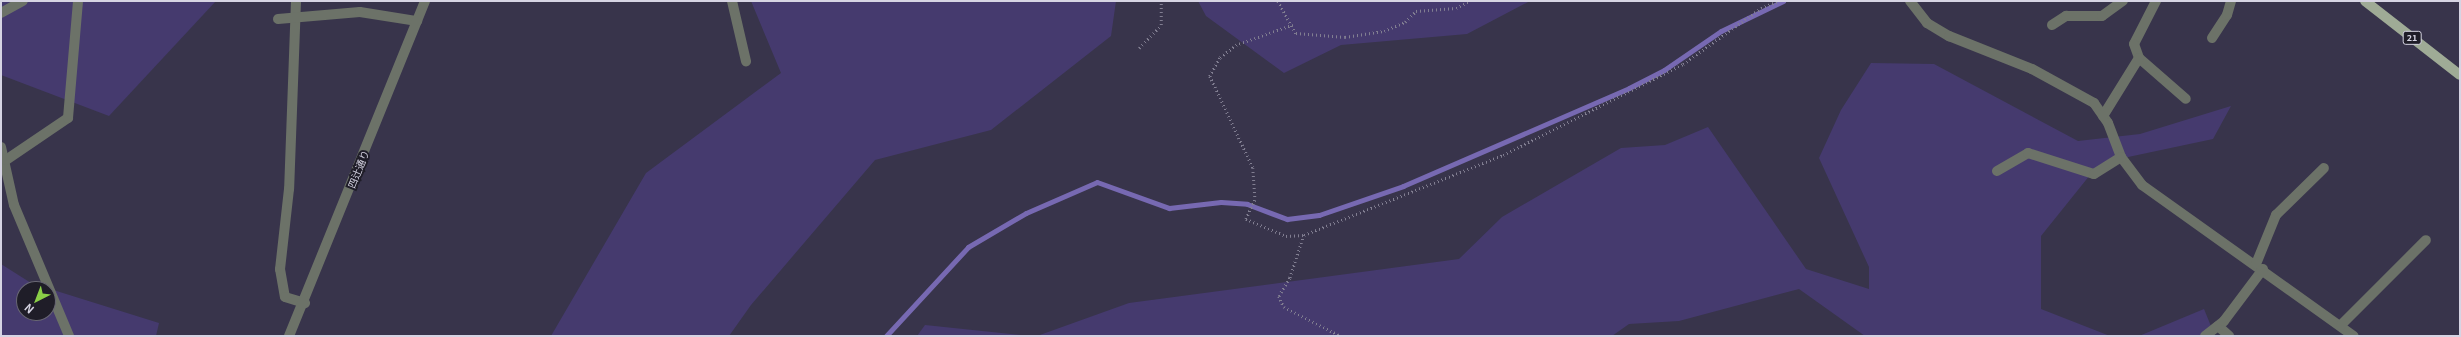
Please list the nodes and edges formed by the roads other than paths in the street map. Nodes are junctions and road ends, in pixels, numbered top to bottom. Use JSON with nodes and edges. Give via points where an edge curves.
{"nodes":[{"id":1,"x":23,"y":1,"type":"edge"},
{"id":2,"x":78,"y":1,"type":"edge"},
{"id":3,"x":296,"y":1,"type":"edge"},
{"id":4,"x":425,"y":1,"type":"edge"},
{"id":5,"x":732,"y":1,"type":"edge"},
{"id":6,"x":1910,"y":1,"type":"edge"},
{"id":7,"x":2123,"y":1,"type":"edge"},
{"id":8,"x":2156,"y":1,"type":"edge"},
{"id":9,"x":2231,"y":1,"type":"edge"},
{"id":10,"x":2364,"y":1,"type":"edge"},
{"id":11,"x":1,"y":13,"type":"edge"},
{"id":12,"x":296,"y":16,"type":"junction"},
{"id":13,"x":278,"y":19,"type":"dead end"},
{"id":14,"x":417,"y":21,"type":"junction"},
{"id":15,"x":2052,"y":25,"type":"dead end"},
{"id":16,"x":2212,"y":38,"type":"dead end"},
{"id":17,"x":2139,"y":58,"type":"junction"},
{"id":18,"x":746,"y":61,"type":"dead end"},
{"id":19,"x":2460,"y":75,"type":"edge"},
{"id":20,"x":2186,"y":99,"type":"dead end"},
{"id":21,"x":2103,"y":116,"type":"junction"},
{"id":22,"x":1,"y":147,"type":"edge"},
{"id":23,"x":2121,"y":157,"type":"junction"},
{"id":24,"x":6,"y":160,"type":"junction"},
{"id":25,"x":2324,"y":168,"type":"dead end"},
{"id":26,"x":1997,"y":171,"type":"dead end"},
{"id":27,"x":2426,"y":240,"type":"dead end"},
{"id":28,"x":2260,"y":266,"type":"junction"},
{"id":29,"x":304,"y":303,"type":"junction"},
{"id":30,"x":2341,"y":324,"type":"junction"},
{"id":31,"x":2218,"y":326,"type":"junction"},
{"id":32,"x":69,"y":336,"type":"edge"},
{"id":33,"x":289,"y":336,"type":"edge"},
{"id":34,"x":2205,"y":336,"type":"edge"},
{"id":35,"x":2229,"y":336,"type":"edge"},
{"id":36,"x":2354,"y":336,"type":"edge"}],
"edges":[{"from":1,"to":11,"type":"street"},
{"from":2,"to":24,"type":"street","via":[[68,118]]},
{"from":3,"to":12,"type":"street"},
{"from":4,"to":14,"type":"street","name":"四辻通り"},
{"from":5,"to":18,"type":"street"},
{"from":6,"to":21,"type":"street","via":[[1927,23],[1949,36],[2032,69],[2094,103]]},
{"from":7,"to":15,"type":"street","via":[[2102,16],[2066,16]]},
{"from":8,"to":17,"type":"street","via":[[2134,44]]},
{"from":9,"to":16,"type":"street","via":[[2227,15]]},
{"from":10,"to":19,"type":"main road","number":"21"},
{"from":12,"to":13,"type":"street"},
{"from":12,"to":14,"type":"street","via":[[360,12]]},
{"from":12,"to":29,"type":"street","via":[[289,189],[280,269],[285,297]]},
{"from":14,"to":29,"type":"street","name":"四辻通り"},
{"from":17,"to":20,"type":"street"},
{"from":17,"to":21,"type":"street"},
{"from":21,"to":23,"type":"street"},
{"from":22,"to":24,"type":"street"},
{"from":23,"to":26,"type":"street","via":[[2094,174],[2028,153]]},
{"from":23,"to":28,"type":"street","via":[[2142,185]]},
{"from":24,"to":32,"type":"street","via":[[14,204]]},
{"from":25,"to":28,"type":"street","via":[[2276,215]]},
{"from":27,"to":30,"type":"street"},
{"from":28,"to":30,"type":"street"},
{"from":28,"to":31,"type":"street"},
{"from":29,"to":33,"type":"street","name":"四辻通り"},
{"from":30,"to":36,"type":"street"},
{"from":31,"to":34,"type":"street"},
{"from":31,"to":35,"type":"street"}]}
